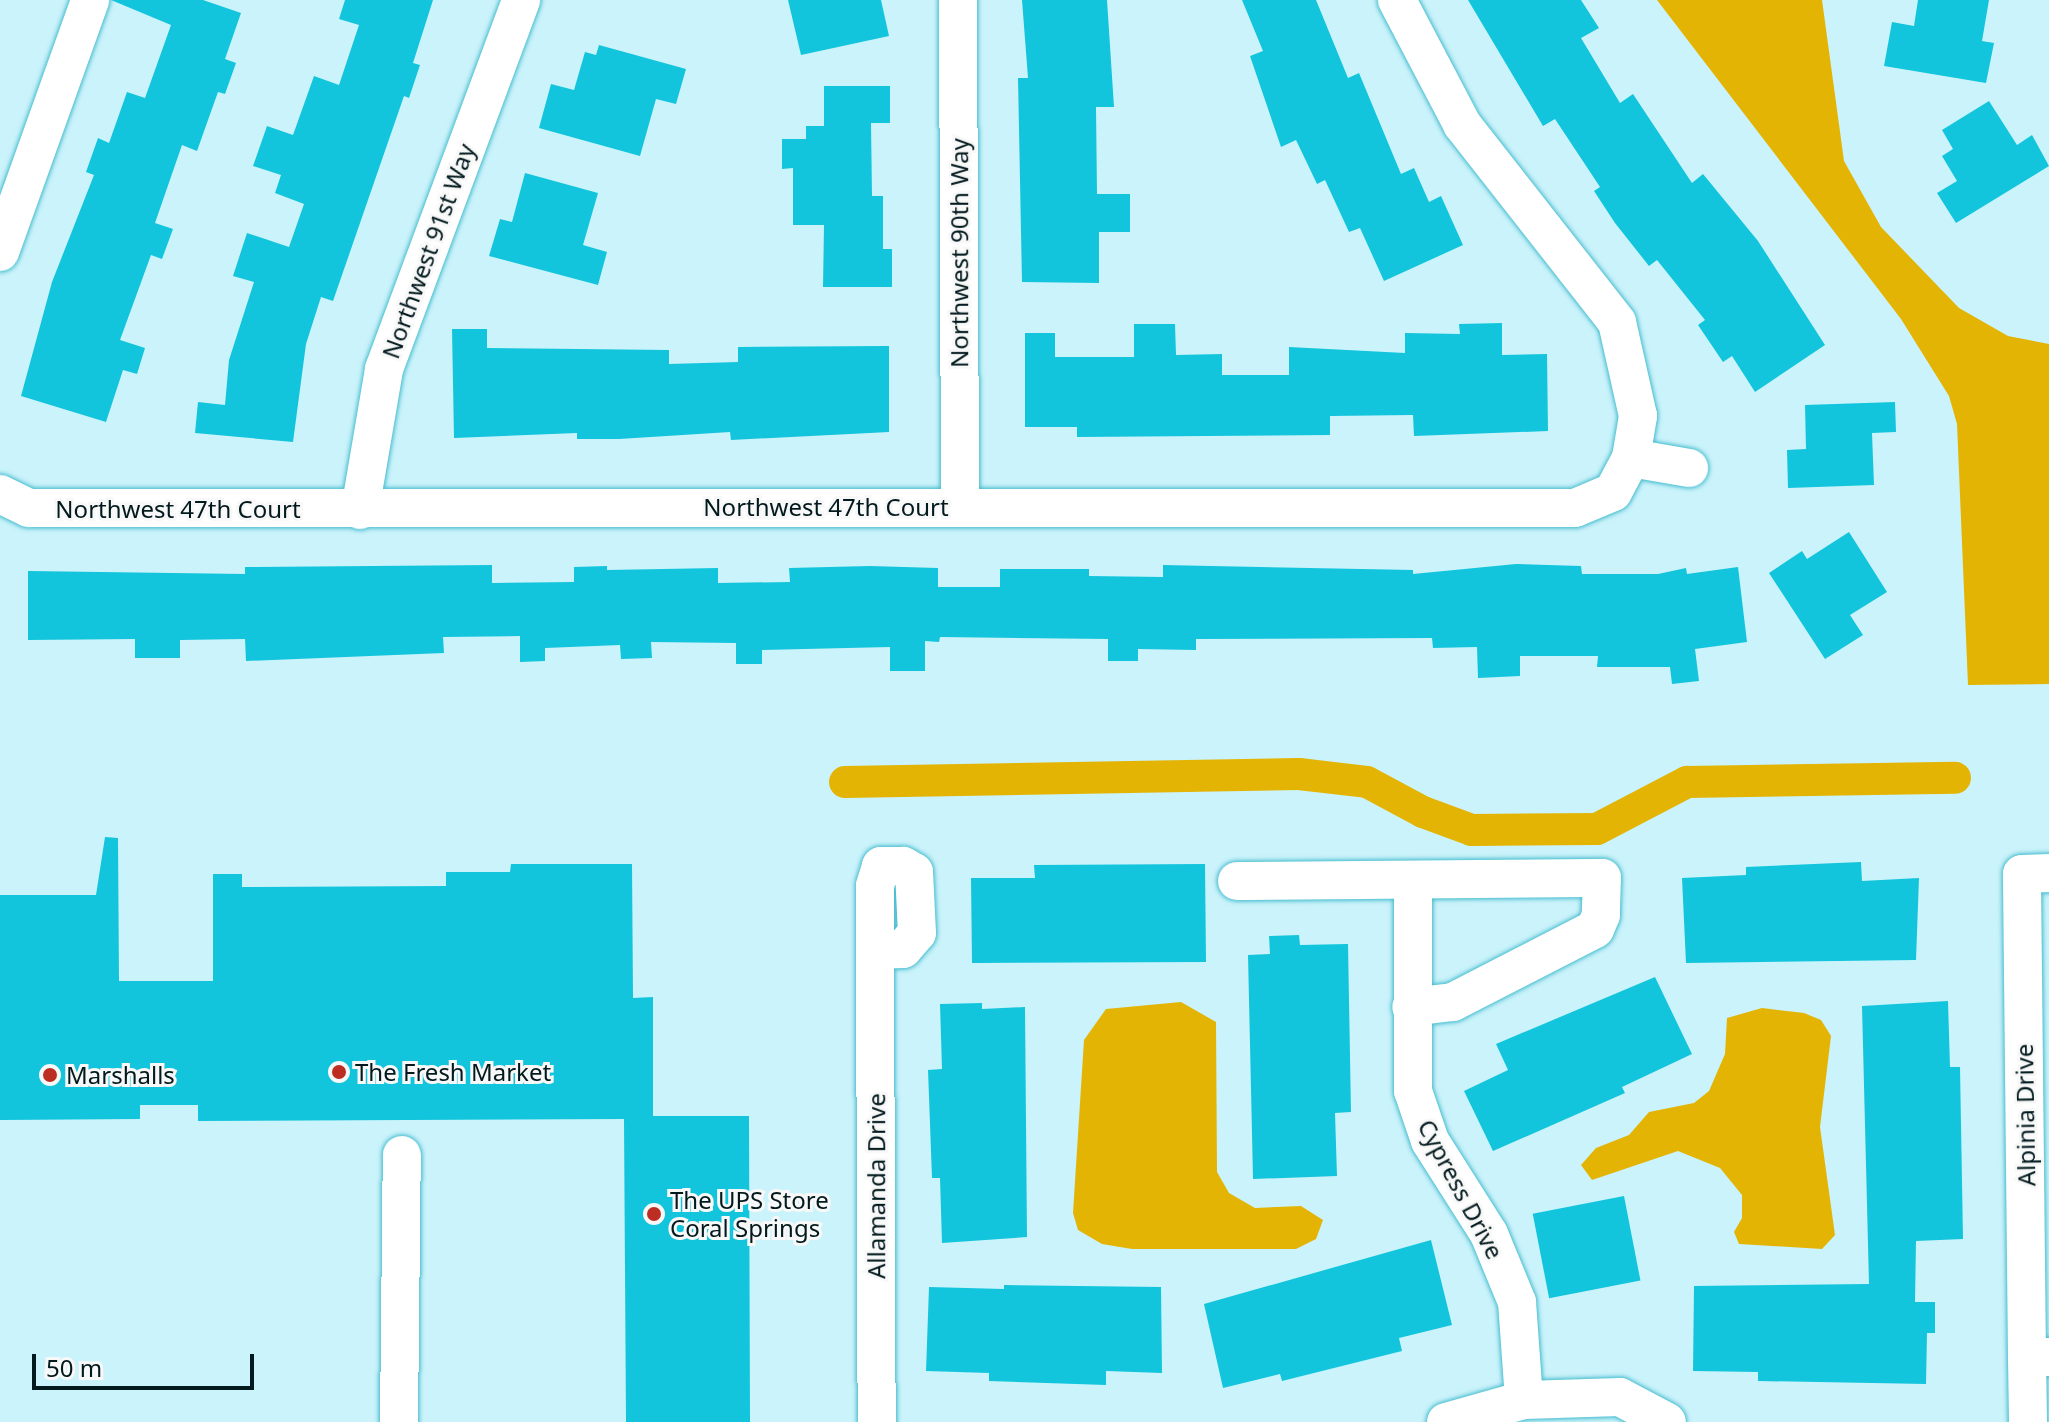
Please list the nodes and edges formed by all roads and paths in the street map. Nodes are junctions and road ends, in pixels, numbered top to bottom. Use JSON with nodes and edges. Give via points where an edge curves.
{"nodes":[{"id":1,"x":90,"y":0,"type":"edge"},
{"id":2,"x":521,"y":0,"type":"edge"},
{"id":3,"x":958,"y":0,"type":"edge"},
{"id":4,"x":1397,"y":0,"type":"edge"},
{"id":5,"x":0,"y":252,"type":"edge"},
{"id":6,"x":1631,"y":458,"type":"junction"},
{"id":7,"x":1689,"y":468,"type":"dead end"},
{"id":8,"x":0,"y":494,"type":"edge"},
{"id":9,"x":960,"y":507,"type":"junction"},
{"id":10,"x":360,"y":510,"type":"junction"},
{"id":11,"x":2036,"y":874,"type":"edge"},
{"id":12,"x":1413,"y":880,"type":"junction"},
{"id":13,"x":1237,"y":881,"type":"dead end"},
{"id":14,"x":875,"y":950,"type":"dead end"},
{"id":15,"x":1411,"y":1007,"type":"junction"},
{"id":16,"x":402,"y":1155,"type":"dead end"},
{"id":17,"x":2038,"y":1357,"type":"edge"},
{"id":18,"x":1524,"y":1400,"type":"junction"},
{"id":19,"x":1573,"y":1410,"type":"edge"},
{"id":20,"x":1467,"y":1419,"type":"edge"},
{"id":21,"x":399,"y":1422,"type":"edge"},
{"id":22,"x":877,"y":1422,"type":"edge"},
{"id":23,"x":1667,"y":1422,"type":"edge"},
{"id":24,"x":2028,"y":1422,"type":"edge"}],
"edges":[{"from":1,"to":5,"type":"street"},
{"from":2,"to":10,"type":"street","name":"Northwest 91st Way","via":[[384,369]]},
{"from":3,"to":9,"type":"street","name":"Northwest 90th Way"},
{"from":4,"to":6,"type":"street","name":"Northwest 47th Court","via":[[1462,124],[1617,322],[1638,416]]},
{"from":6,"to":7,"type":"street"},
{"from":6,"to":9,"type":"street","name":"Northwest 47th Court","via":[[1613,492],[1575,508]]},
{"from":8,"to":10,"type":"street","name":"Northwest 47th Court","via":[[29,508]]},
{"from":9,"to":10,"type":"street","name":"Northwest 47th Court"},
{"from":11,"to":17,"type":"street","name":"Alpinia Drive"},
{"from":12,"to":13,"type":"street"},
{"from":12,"to":15,"type":"street","name":"Cypress Drive"},
{"from":12,"to":15,"type":"street","via":[[1602,878],[1601,915],[1595,929],[1453,1002]]},
{"from":14,"to":22,"type":"street","name":"Allamanda Drive"},
{"from":15,"to":18,"type":"street","name":"Cypress Drive","via":[[1413,1091],[1430,1141],[1489,1234],[1517,1302]]},
{"from":16,"to":21,"type":"street"},
{"from":17,"to":24,"type":"street","name":"Alpinia Drive"},
{"from":18,"to":19,"type":"street"},
{"from":18,"to":20,"type":"street"},
{"from":19,"to":23,"type":"street","via":[[1620,1397]]}]}
